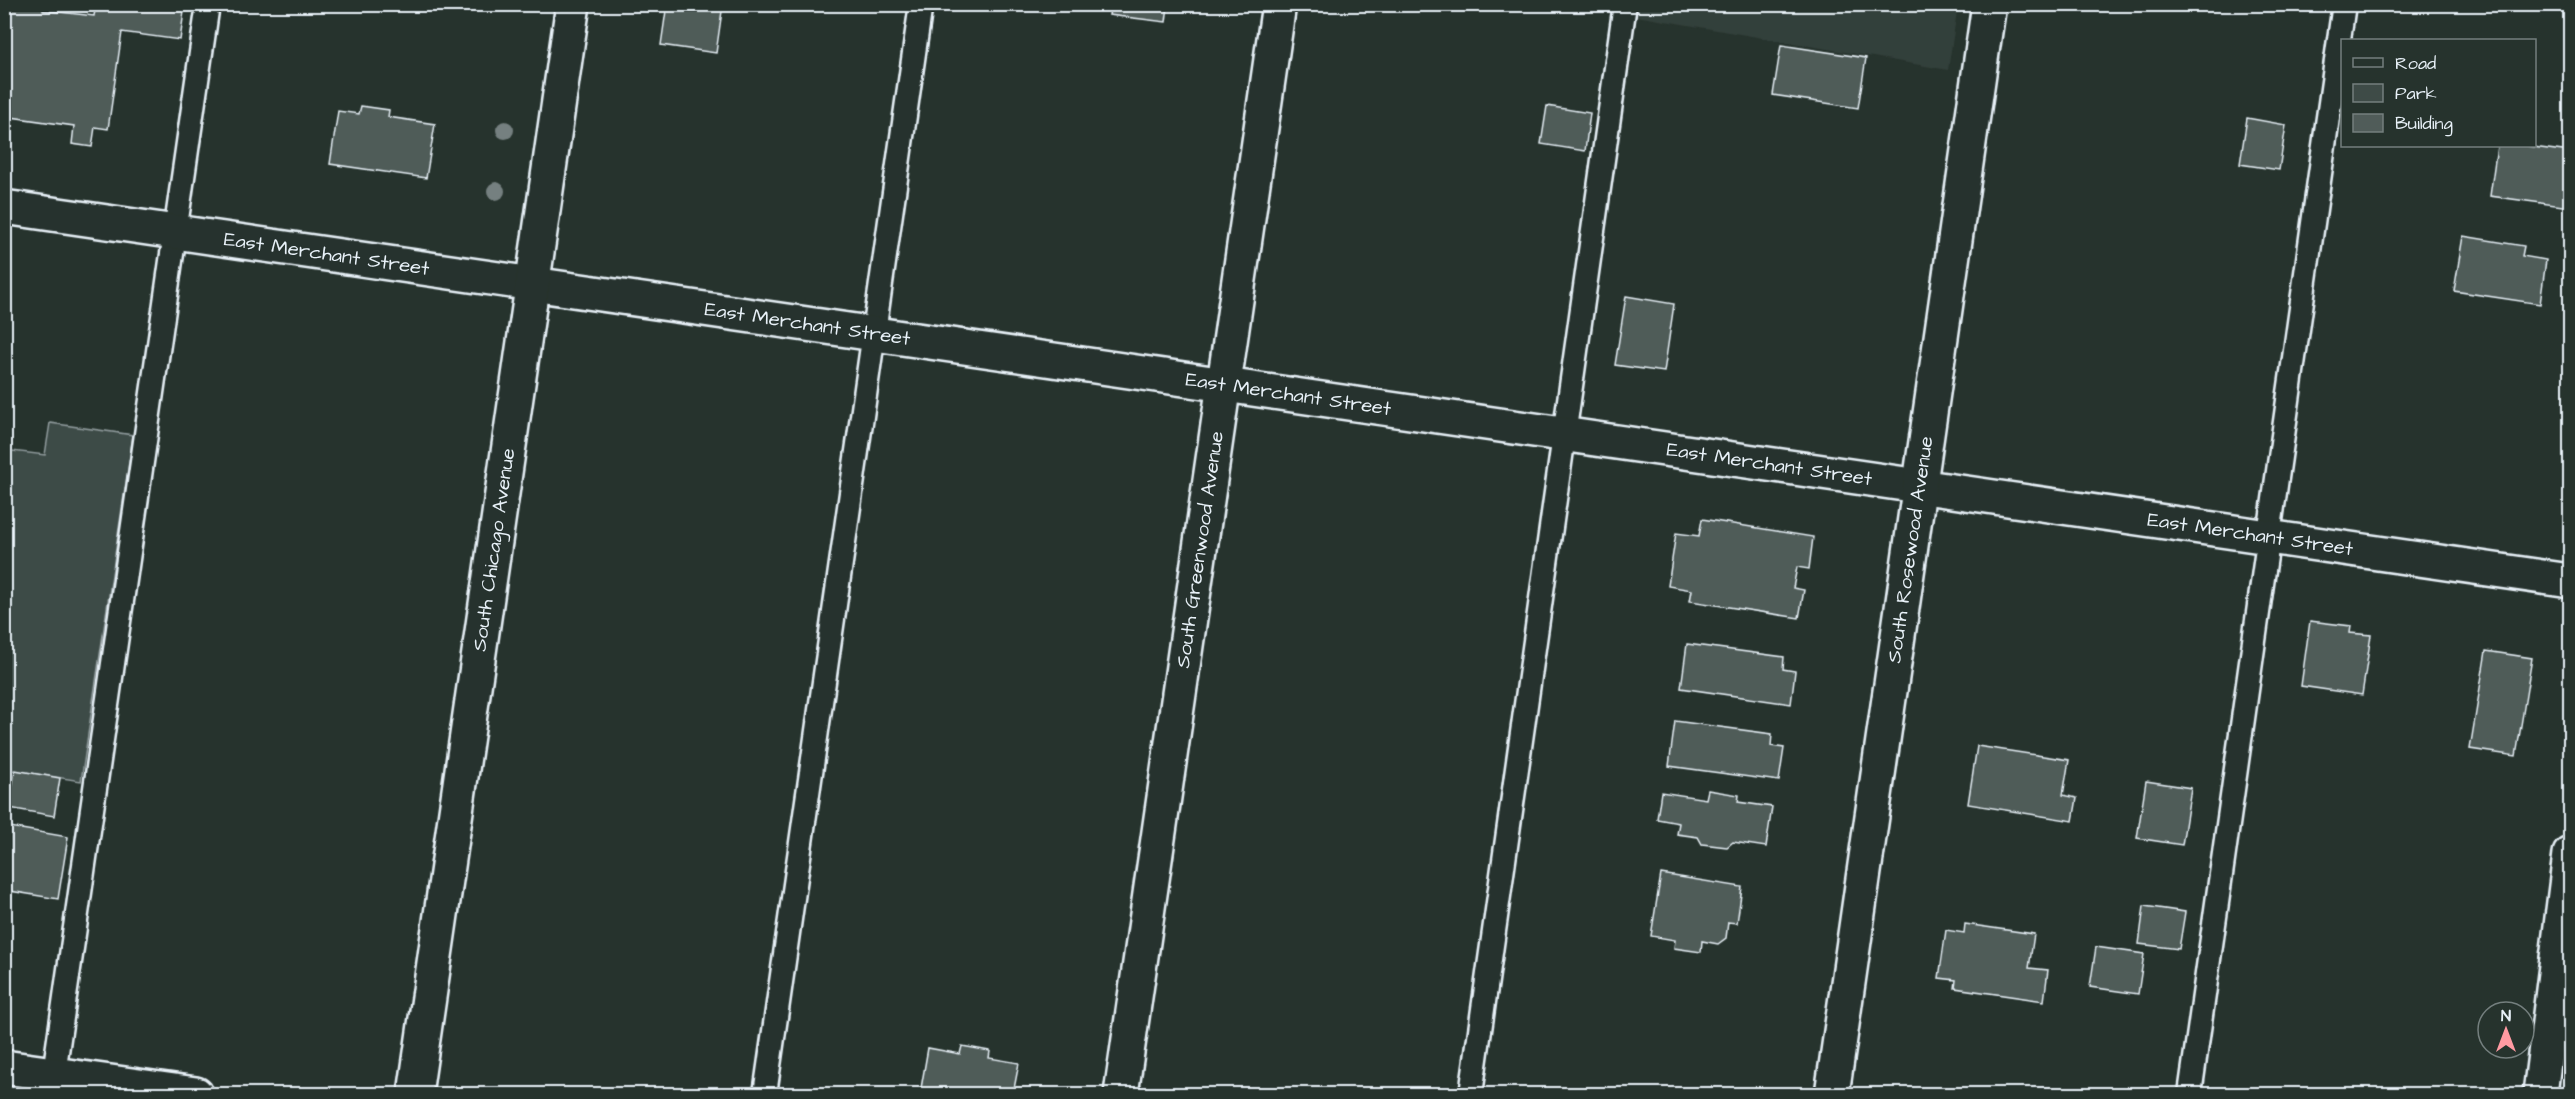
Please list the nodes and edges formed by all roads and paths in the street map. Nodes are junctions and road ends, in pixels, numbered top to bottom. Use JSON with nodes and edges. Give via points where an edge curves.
{"nodes":[{"id":1,"x":208,"y":4,"type":"edge"},
{"id":2,"x":573,"y":4,"type":"edge"},
{"id":3,"x":921,"y":4,"type":"edge"},
{"id":4,"x":1279,"y":4,"type":"edge"},
{"id":5,"x":1625,"y":4,"type":"edge"},
{"id":6,"x":1989,"y":4,"type":"edge"},
{"id":7,"x":2344,"y":4,"type":"edge"},
{"id":8,"x":4,"y":207,"type":"edge"},
{"id":9,"x":175,"y":232,"type":"junction"},
{"id":10,"x":532,"y":284,"type":"junction"},
{"id":11,"x":874,"y":333,"type":"junction"},
{"id":12,"x":1223,"y":383,"type":"junction"},
{"id":13,"x":1564,"y":434,"type":"junction"},
{"id":14,"x":1920,"y":486,"type":"junction"},
{"id":15,"x":2269,"y":537,"type":"junction"},
{"id":16,"x":2571,"y":581,"type":"edge"},
{"id":17,"x":2571,"y":854,"type":"edge"},
{"id":18,"x":4,"y":1067,"type":"edge"},
{"id":19,"x":52,"y":1084,"type":"edge"},
{"id":20,"x":196,"y":1095,"type":"edge"},
{"id":21,"x":415,"y":1095,"type":"edge"},
{"id":22,"x":765,"y":1095,"type":"edge"},
{"id":23,"x":1121,"y":1095,"type":"edge"},
{"id":24,"x":1471,"y":1095,"type":"edge"},
{"id":25,"x":1832,"y":1095,"type":"edge"},
{"id":26,"x":2190,"y":1095,"type":"edge"},
{"id":27,"x":2540,"y":1095,"type":"edge"}],
"edges":[{"from":1,"to":9,"type":"lane"},
{"from":2,"to":10,"type":"street","name":"South Chicago Avenue"},
{"from":3,"to":11,"type":"lane"},
{"from":4,"to":12,"type":"street","name":"South Greenwood Avenue"},
{"from":5,"to":13,"type":"lane"},
{"from":6,"to":14,"type":"street","name":"South Rosewood Avenue"},
{"from":7,"to":15,"type":"lane"},
{"from":8,"to":9,"type":"street","name":"East Merchant Street"},
{"from":9,"to":10,"type":"street","name":"East Merchant Street"},
{"from":9,"to":19,"type":"lane"},
{"from":10,"to":11,"type":"street","name":"East Merchant Street"},
{"from":10,"to":21,"type":"street","name":"South Chicago Avenue"},
{"from":11,"to":12,"type":"street","name":"East Merchant Street"},
{"from":11,"to":22,"type":"lane"},
{"from":12,"to":13,"type":"street","name":"East Merchant Street"},
{"from":12,"to":23,"type":"street","name":"South Greenwood Avenue"},
{"from":13,"to":14,"type":"street","name":"East Merchant Street"},
{"from":13,"to":24,"type":"lane"},
{"from":14,"to":15,"type":"street","name":"East Merchant Street"},
{"from":14,"to":25,"type":"street","name":"South Rosewood Avenue"},
{"from":15,"to":16,"type":"street","name":"East Merchant Street"},
{"from":15,"to":26,"type":"lane"},
{"from":17,"to":27,"type":"street"},
{"from":18,"to":19,"type":"street"},
{"from":19,"to":20,"type":"street"}]}
